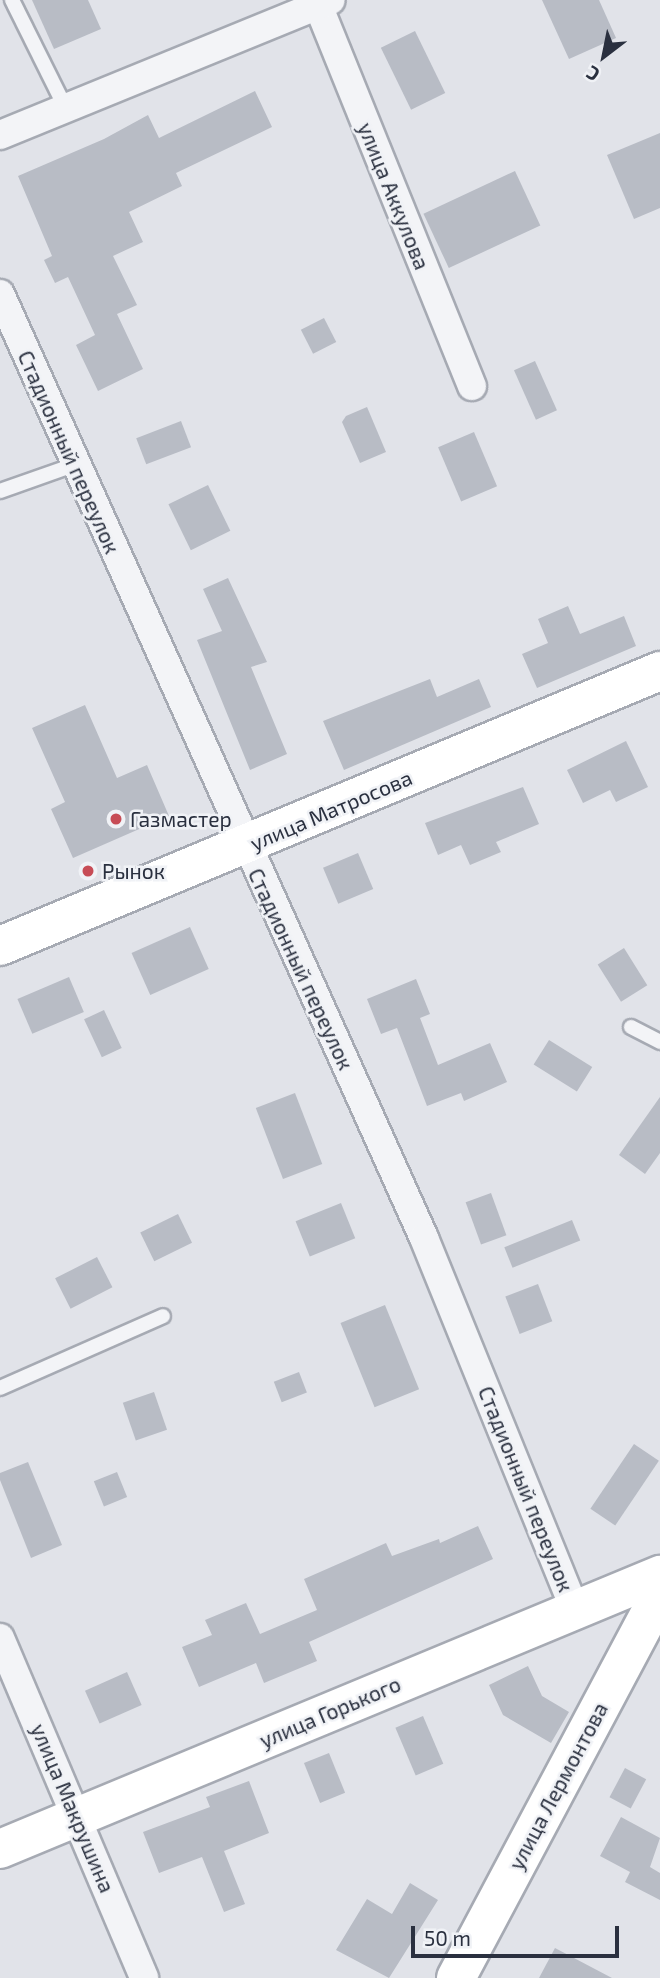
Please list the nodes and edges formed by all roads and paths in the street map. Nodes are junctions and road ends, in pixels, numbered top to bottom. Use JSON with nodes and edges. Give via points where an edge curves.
{"nodes":[{"id":1,"x":12,"y":0,"type":"edge"},
{"id":2,"x":324,"y":3,"type":"edge"},
{"id":3,"x":65,"y":107,"type":"junction"},
{"id":4,"x":0,"y":135,"type":"edge"},
{"id":5,"x":0,"y":294,"type":"edge"},
{"id":6,"x":472,"y":386,"type":"dead end"},
{"id":7,"x":74,"y":465,"type":"junction"},
{"id":8,"x":0,"y":491,"type":"edge"},
{"id":9,"x":660,"y":671,"type":"edge"},
{"id":10,"x":244,"y":846,"type":"junction"},
{"id":11,"x":0,"y":946,"type":"edge"},
{"id":12,"x":631,"y":1027,"type":"dead end"},
{"id":13,"x":660,"y":1042,"type":"edge"},
{"id":14,"x":163,"y":1316,"type":"dead end"},
{"id":15,"x":0,"y":1388,"type":"edge"},
{"id":16,"x":660,"y":1575,"type":"edge"},
{"id":17,"x":660,"y":1594,"type":"edge"},
{"id":18,"x":575,"y":1610,"type":"junction"},
{"id":19,"x":0,"y":1638,"type":"edge"},
{"id":20,"x":77,"y":1817,"type":"junction"},
{"id":21,"x":0,"y":1849,"type":"edge"},
{"id":22,"x":144,"y":1978,"type":"edge"},
{"id":23,"x":456,"y":1978,"type":"edge"}],
"edges":[{"from":1,"to":3,"type":"lane"},
{"from":2,"to":3,"type":"street","name":"улица Аккулова"},
{"from":2,"to":6,"type":"street","name":"улица Аккулова"},
{"from":3,"to":4,"type":"street","name":"улица Аккулова"},
{"from":5,"to":7,"type":"street","name":"Стадионный переулок"},
{"from":7,"to":8,"type":"lane"},
{"from":7,"to":10,"type":"street","name":"Стадионный переулок"},
{"from":9,"to":10,"type":"street","name":"улица Матросова"},
{"from":10,"to":11,"type":"street","name":"улица Матросова"},
{"from":10,"to":18,"type":"street","name":"Стадионный переулок","via":[[424,1238]]},
{"from":12,"to":13,"type":"lane"},
{"from":14,"to":15,"type":"lane"},
{"from":16,"to":18,"type":"street","name":"улица Горького"},
{"from":17,"to":23,"type":"street","name":"улица Лермонтова"},
{"from":18,"to":20,"type":"street","name":"улица Горького"},
{"from":19,"to":20,"type":"street","name":"улица Макрушина"},
{"from":20,"to":21,"type":"street","name":"улица Горького"},
{"from":20,"to":22,"type":"street","name":"улица Макрушина"}]}
